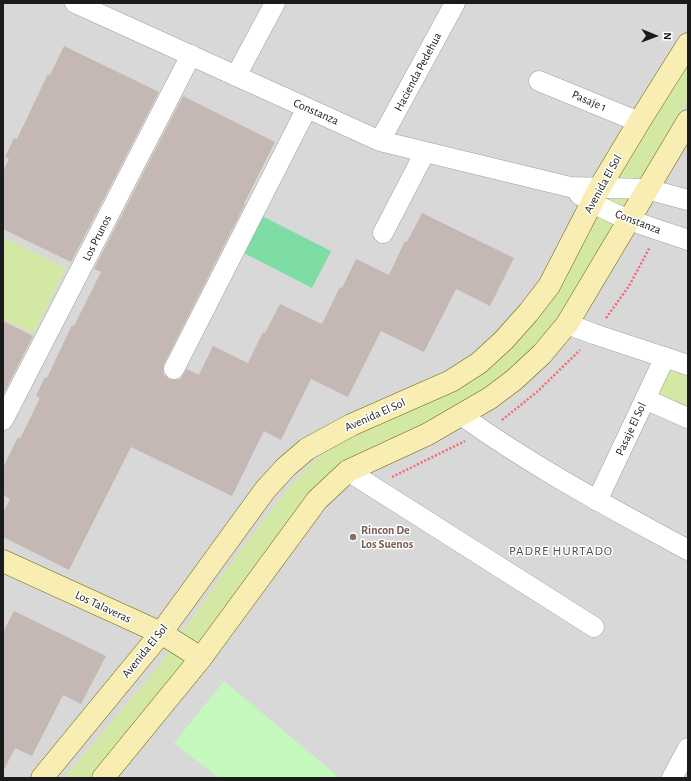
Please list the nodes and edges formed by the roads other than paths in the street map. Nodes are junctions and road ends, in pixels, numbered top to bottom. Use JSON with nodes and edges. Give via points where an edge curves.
{"nodes":[{"id":1,"x":75,"y":3,"type":"edge"},
{"id":2,"x":275,"y":3,"type":"edge"},
{"id":3,"x":455,"y":3,"type":"edge"},
{"id":4,"x":98,"y":8,"type":"edge"},
{"id":5,"x":688,"y":44,"type":"edge"},
{"id":6,"x":191,"y":55,"type":"junction"},
{"id":7,"x":236,"y":76,"type":"junction"},
{"id":8,"x":539,"y":81,"type":"dead end"},
{"id":9,"x":307,"y":108,"type":"junction"},
{"id":10,"x":688,"y":121,"type":"edge"},
{"id":11,"x":639,"y":122,"type":"junction"},
{"id":12,"x":380,"y":141,"type":"junction"},
{"id":13,"x":425,"y":152,"type":"junction"},
{"id":14,"x":647,"y":189,"type":"junction"},
{"id":15,"x":596,"y":195,"type":"junction"},
{"id":16,"x":688,"y":200,"type":"edge"},
{"id":17,"x":629,"y":219,"type":"junction"},
{"id":18,"x":383,"y":233,"type":"dead end"},
{"id":19,"x":688,"y":240,"type":"edge"},
{"id":20,"x":567,"y":324,"type":"junction"},
{"id":21,"x":665,"y":357,"type":"junction"},
{"id":22,"x":688,"y":365,"type":"edge"},
{"id":23,"x":174,"y":369,"type":"dead end"},
{"id":24,"x":645,"y":399,"type":"junction"},
{"id":25,"x":461,"y":415,"type":"junction"},
{"id":26,"x":688,"y":418,"type":"edge"},
{"id":27,"x":3,"y":420,"type":"edge"},
{"id":28,"x":348,"y":471,"type":"junction"},
{"id":29,"x":597,"y":501,"type":"junction"},
{"id":30,"x":688,"y":550,"type":"edge"},
{"id":31,"x":3,"y":561,"type":"edge"},
{"id":32,"x":594,"y":627,"type":"dead end"},
{"id":33,"x":161,"y":633,"type":"junction"},
{"id":34,"x":201,"y":658,"type":"junction"},
{"id":35,"x":688,"y":748,"type":"edge"},
{"id":36,"x":42,"y":778,"type":"edge"},
{"id":37,"x":103,"y":778,"type":"edge"},
{"id":38,"x":672,"y":778,"type":"edge"}],
"edges":[{"from":1,"to":4,"type":"street","name":"Constanza"},
{"from":2,"to":7,"type":"street"},
{"from":3,"to":12,"type":"street","name":"Hacienda Pedehua"},
{"from":4,"to":6,"type":"street","name":"Constanza"},
{"from":5,"to":11,"type":"main road","name":"Avenida El Sol"},
{"from":6,"to":7,"type":"street","name":"Constanza"},
{"from":6,"to":27,"type":"street","name":"Los Prunos"},
{"from":7,"to":9,"type":"street","name":"Constanza"},
{"from":8,"to":11,"type":"street","name":"Pasaje 1"},
{"from":9,"to":12,"type":"street","name":"Constanza"},
{"from":9,"to":23,"type":"street"},
{"from":10,"to":14,"type":"main road"},
{"from":11,"to":15,"type":"main road","name":"Avenida El Sol"},
{"from":12,"to":13,"type":"street","name":"Constanza"},
{"from":13,"to":15,"type":"street","name":"Constanza"},
{"from":13,"to":18,"type":"street"},
{"from":14,"to":15,"type":"street","name":"Constanza"},
{"from":14,"to":16,"type":"street","name":"Constanza"},
{"from":14,"to":17,"type":"main road"},
{"from":15,"to":17,"type":"street","name":"Constanza"},
{"from":15,"to":33,"type":"main road","name":"Avenida El Sol","via":[[549,286],[504,340],[480,362],[451,381],[351,425],[307,449],[265,490]]},
{"from":17,"to":19,"type":"street","name":"Constanza"},
{"from":17,"to":20,"type":"main road"},
{"from":20,"to":21,"type":"street"},
{"from":20,"to":25,"type":"main road","via":[[542,354],[514,380]]},
{"from":21,"to":22,"type":"street"},
{"from":21,"to":24,"type":"street","name":"Pasaje El Sol"},
{"from":24,"to":26,"type":"street"},
{"from":24,"to":29,"type":"street","name":"Pasaje El Sol"},
{"from":25,"to":28,"type":"main road","via":[[428,434]]},
{"from":25,"to":29,"type":"street","via":[[517,453]]},
{"from":28,"to":32,"type":"street"},
{"from":28,"to":34,"type":"main road","via":[[317,500]]},
{"from":29,"to":30,"type":"street"},
{"from":31,"to":33,"type":"main road","name":"Los Talaveras"},
{"from":33,"to":34,"type":"main road","name":"Los Talaveras"},
{"from":33,"to":36,"type":"main road","name":"Avenida El Sol"},
{"from":34,"to":37,"type":"main road"},
{"from":35,"to":38,"type":"street"}]}
